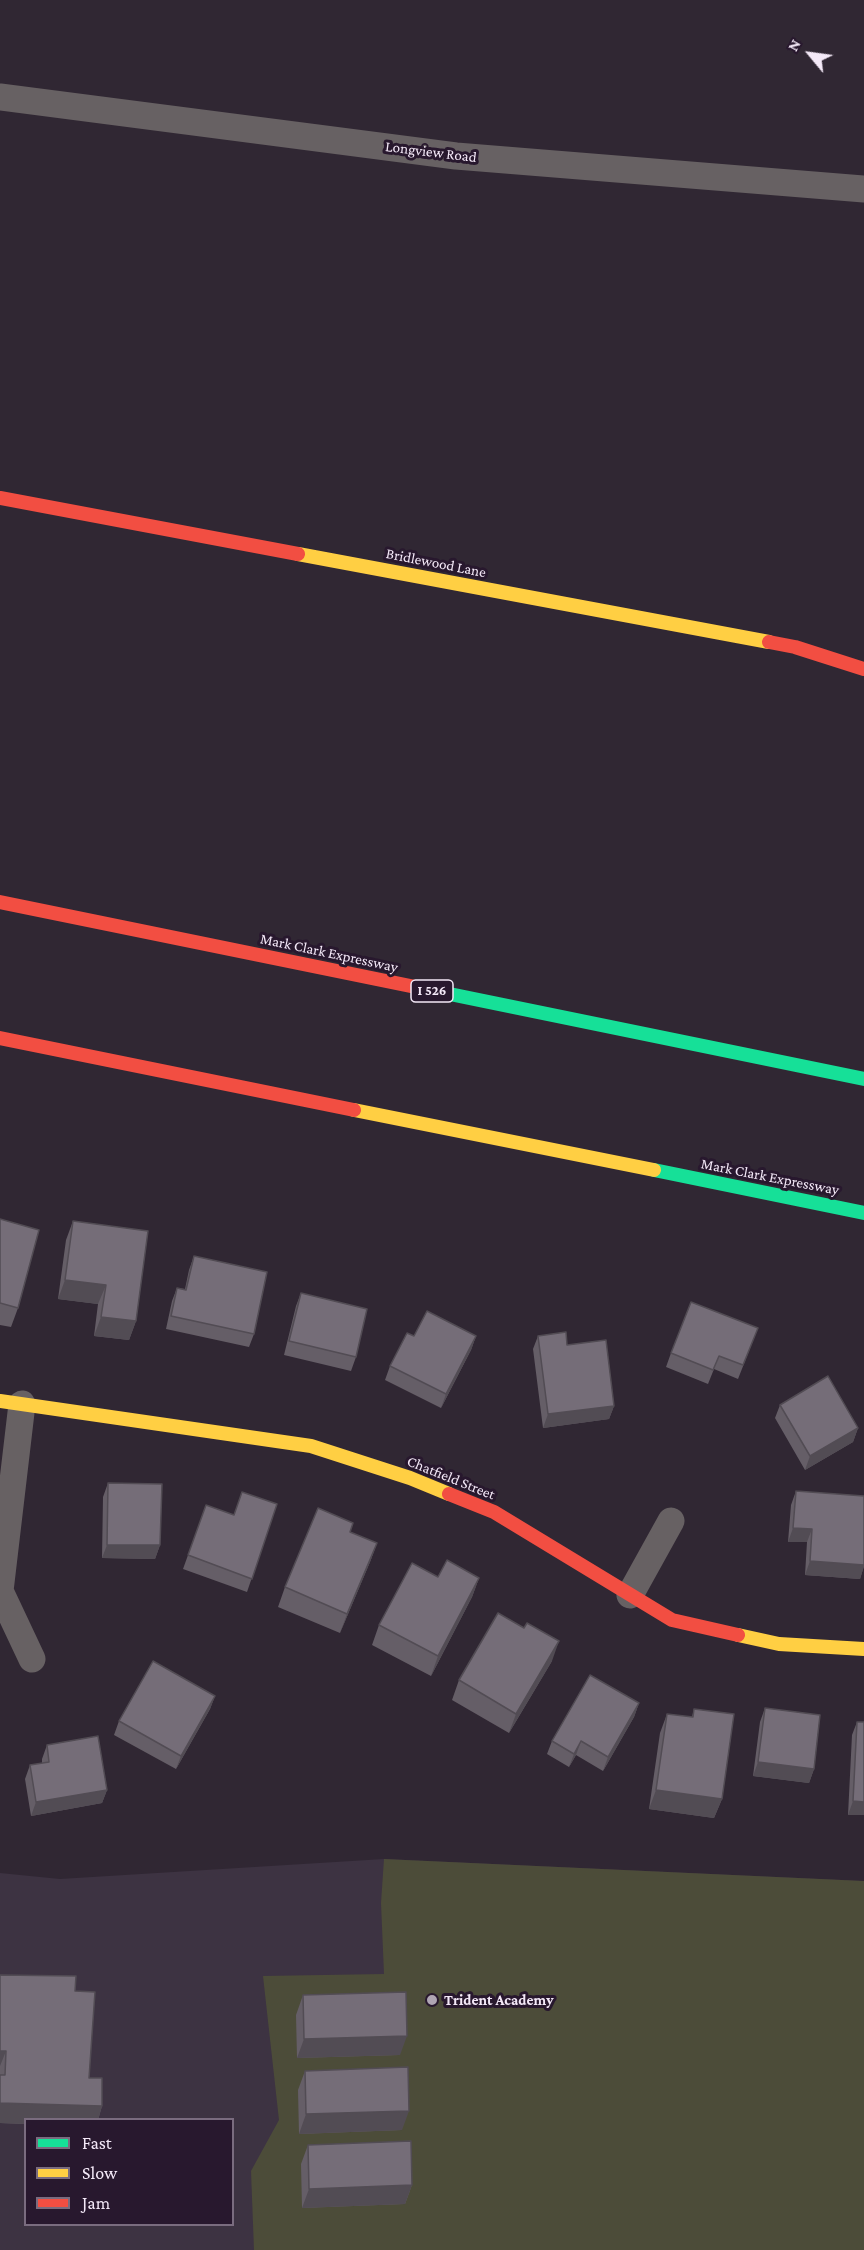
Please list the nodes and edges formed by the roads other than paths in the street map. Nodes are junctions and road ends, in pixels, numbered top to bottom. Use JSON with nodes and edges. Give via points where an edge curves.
{"nodes":[{"id":1,"x":0,"y":97,"type":"edge"},
{"id":2,"x":864,"y":189,"type":"edge"},
{"id":3,"x":0,"y":498,"type":"edge"},
{"id":4,"x":864,"y":669,"type":"edge"},
{"id":5,"x":0,"y":902,"type":"edge"},
{"id":6,"x":0,"y":1038,"type":"edge"},
{"id":7,"x":864,"y":1079,"type":"edge"},
{"id":8,"x":864,"y":1213,"type":"edge"},
{"id":9,"x":11,"y":1402,"type":"edge"},
{"id":10,"x":671,"y":1521,"type":"dead end"},
{"id":11,"x":630,"y":1595,"type":"junction"},
{"id":12,"x":864,"y":1649,"type":"edge"},
{"id":13,"x":32,"y":1659,"type":"dead end"}],
"edges":[{"from":1,"to":2,"type":"street","name":"Longview Road","via":[[456,156]]},
{"from":3,"to":4,"type":"main road","name":"Bridlewood Lane","via":[[795,647]]},
{"from":5,"to":7,"type":"main road","name":"Mark Clark Expressway","number":"I 526"},
{"from":6,"to":8,"type":"main road","name":"Mark Clark Expressway"},
{"from":9,"to":11,"type":"main road","name":"Chatfield Street","via":[[310,1446],[410,1478],[494,1512]]},
{"from":9,"to":13,"type":"street","via":[[0,1592]]},
{"from":10,"to":11,"type":"street"},
{"from":11,"to":12,"type":"main road","name":"Chatfield Street","via":[[672,1620],[779,1644]]}]}
